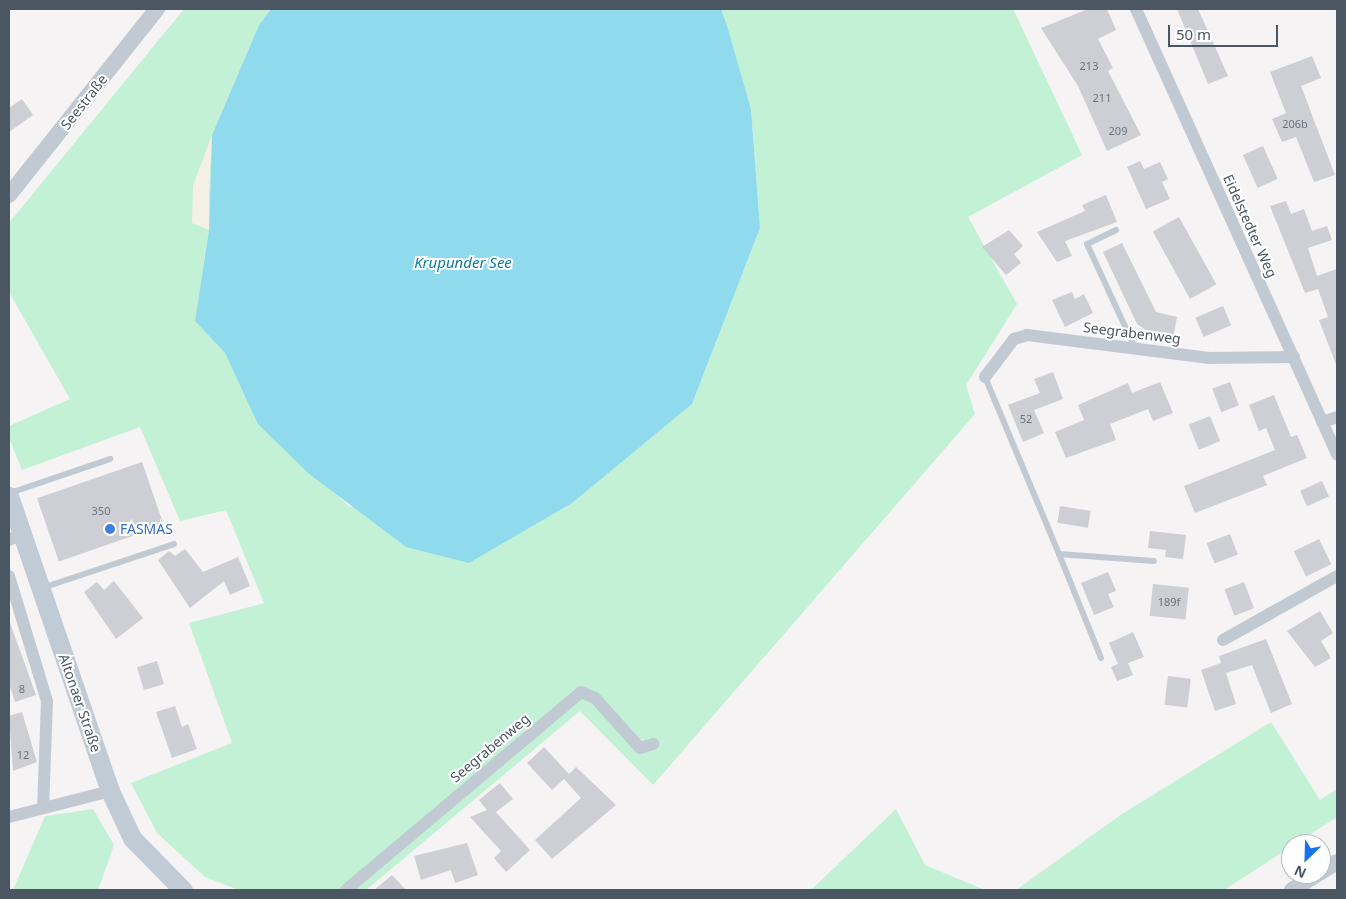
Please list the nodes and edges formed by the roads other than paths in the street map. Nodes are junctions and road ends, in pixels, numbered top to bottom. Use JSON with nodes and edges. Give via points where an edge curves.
{"nodes":[{"id":1,"x":157,"y":9,"type":"edge"},
{"id":2,"x":1136,"y":9,"type":"edge"},
{"id":3,"x":9,"y":195,"type":"edge"},
{"id":4,"x":1116,"y":230,"type":"dead end"},
{"id":5,"x":1135,"y":349,"type":"junction"},
{"id":6,"x":1294,"y":357,"type":"junction"},
{"id":7,"x":984,"y":377,"type":"joint"},
{"id":8,"x":1337,"y":416,"type":"edge"},
{"id":9,"x":1322,"y":422,"type":"junction"},
{"id":10,"x":1337,"y":455,"type":"edge"},
{"id":11,"x":110,"y":458,"type":"dead end"},
{"id":12,"x":9,"y":495,"type":"edge"},
{"id":13,"x":16,"y":537,"type":"edge"},
{"id":14,"x":174,"y":544,"type":"dead end"},
{"id":15,"x":1059,"y":554,"type":"junction"},
{"id":16,"x":1154,"y":560,"type":"dead end"},
{"id":17,"x":9,"y":576,"type":"edge"},
{"id":18,"x":1337,"y":576,"type":"edge"},
{"id":19,"x":41,"y":588,"type":"junction"},
{"id":20,"x":1222,"y":640,"type":"dead end"},
{"id":21,"x":1101,"y":658,"type":"dead end"},
{"id":22,"x":653,"y":744,"type":"dead end"},
{"id":23,"x":110,"y":791,"type":"junction"},
{"id":24,"x":43,"y":808,"type":"junction"},
{"id":25,"x":9,"y":817,"type":"edge"},
{"id":26,"x":184,"y":890,"type":"edge"},
{"id":27,"x":346,"y":890,"type":"edge"}],
"edges":[{"from":1,"to":3,"type":"street","name":"Seestraße"},
{"from":2,"to":6,"type":"street","name":"Eidelstedter Weg"},
{"from":4,"to":5,"type":"lane","via":[[1087,244]]},
{"from":5,"to":6,"type":"street","name":"Seegrabenweg","via":[[1210,358]]},
{"from":5,"to":7,"type":"street","name":"Seegrabenweg","via":[[1027,334],[1014,339]]},
{"from":6,"to":9,"type":"street","name":"Eidelstedter Weg"},
{"from":7,"to":15,"type":"lane"},
{"from":8,"to":9,"type":"street"},
{"from":9,"to":10,"type":"street","name":"Eidelstedter Weg"},
{"from":11,"to":12,"type":"lane"},
{"from":12,"to":13,"type":"main road","name":"Altonaer Straße"},
{"from":13,"to":19,"type":"main road","name":"Altonaer Straße"},
{"from":14,"to":19,"type":"lane"},
{"from":15,"to":16,"type":"lane"},
{"from":15,"to":21,"type":"lane"},
{"from":17,"to":24,"type":"street","via":[[47,701]]},
{"from":18,"to":20,"type":"street"},
{"from":19,"to":23,"type":"main road","name":"Altonaer Straße"},
{"from":22,"to":27,"type":"street","name":"Seegrabenweg","via":[[640,748],[595,698],[581,692]]},
{"from":23,"to":24,"type":"street"},
{"from":23,"to":26,"type":"main road","name":"Altonaer Straße","via":[[132,838]]},
{"from":24,"to":25,"type":"street"}]}
